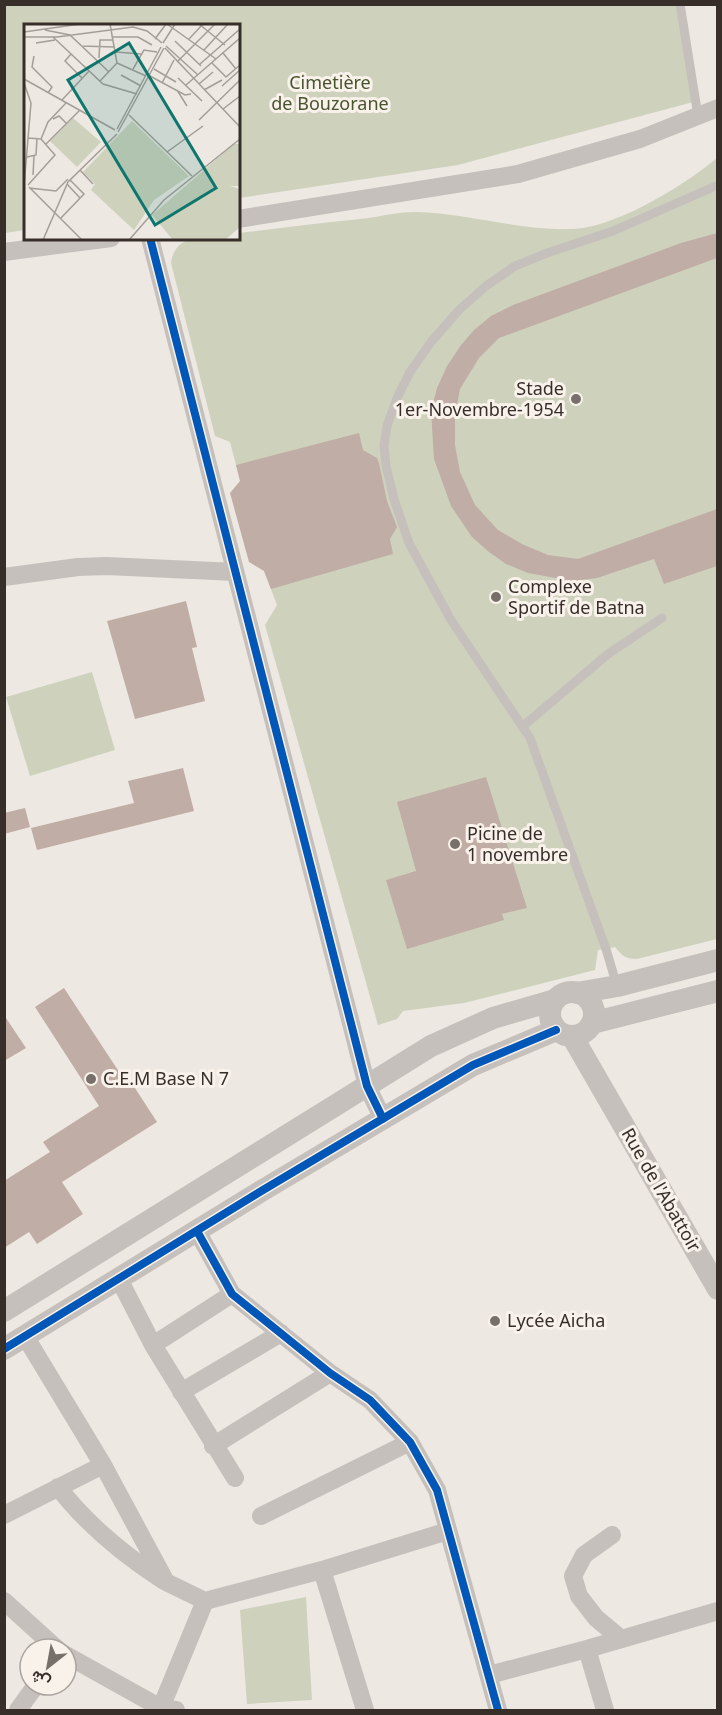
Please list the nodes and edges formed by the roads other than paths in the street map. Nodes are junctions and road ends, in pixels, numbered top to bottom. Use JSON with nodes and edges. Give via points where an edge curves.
{"nodes":[{"id":1,"x":680,"y":4,"type":"edge"},
{"id":2,"x":717,"y":108,"type":"edge"},
{"id":3,"x":698,"y":116,"type":"junction"},
{"id":4,"x":717,"y":185,"type":"edge"},
{"id":5,"x":240,"y":219,"type":"edge"},
{"id":6,"x":96,"y":240,"type":"edge"},
{"id":7,"x":151,"y":240,"type":"edge"},
{"id":8,"x":4,"y":252,"type":"edge"},
{"id":9,"x":235,"y":572,"type":"junction"},
{"id":10,"x":4,"y":577,"type":"edge"},
{"id":11,"x":662,"y":618,"type":"dead end"},
{"id":12,"x":522,"y":727,"type":"junction"},
{"id":13,"x":717,"y":960,"type":"edge"},
{"id":14,"x":618,"y":986,"type":"junction"},
{"id":15,"x":717,"y":991,"type":"edge"},
{"id":16,"x":577,"y":993,"type":"junction"},
{"id":17,"x":555,"y":1000,"type":"junction"},
{"id":18,"x":592,"y":1023,"type":"junction"},
{"id":19,"x":564,"y":1033,"type":"junction"},
{"id":20,"x":367,"y":1086,"type":"junction"},
{"id":21,"x":383,"y":1119,"type":"junction"},
{"id":22,"x":197,"y":1231,"type":"junction"},
{"id":23,"x":119,"y":1279,"type":"junction"},
{"id":24,"x":717,"y":1288,"type":"edge"},
{"id":25,"x":232,"y":1294,"type":"junction"},
{"id":26,"x":4,"y":1311,"type":"edge"},
{"id":27,"x":281,"y":1333,"type":"junction"},
{"id":28,"x":25,"y":1336,"type":"junction"},
{"id":29,"x":153,"y":1345,"type":"junction"},
{"id":30,"x":4,"y":1349,"type":"edge"},
{"id":31,"x":330,"y":1373,"type":"junction"},
{"id":32,"x":181,"y":1392,"type":"junction"},
{"id":33,"x":410,"y":1442,"type":"junction"},
{"id":34,"x":213,"y":1446,"type":"junction"},
{"id":35,"x":103,"y":1465,"type":"junction"},
{"id":36,"x":235,"y":1478,"type":"dead end"},
{"id":37,"x":58,"y":1487,"type":"junction"},
{"id":38,"x":4,"y":1515,"type":"edge"},
{"id":39,"x":261,"y":1516,"type":"dead end"},
{"id":40,"x":448,"y":1531,"type":"junction"},
{"id":41,"x":612,"y":1535,"type":"dead end"},
{"id":42,"x":322,"y":1570,"type":"junction"},
{"id":43,"x":166,"y":1582,"type":"junction"},
{"id":44,"x":4,"y":1601,"type":"edge"},
{"id":45,"x":204,"y":1601,"type":"junction"},
{"id":46,"x":717,"y":1611,"type":"edge"},
{"id":47,"x":44,"y":1637,"type":"edge"},
{"id":48,"x":620,"y":1638,"type":"junction"},
{"id":49,"x":587,"y":1649,"type":"junction"},
{"id":50,"x":78,"y":1662,"type":"edge"},
{"id":51,"x":489,"y":1675,"type":"junction"},
{"id":52,"x":27,"y":1697,"type":"edge"},
{"id":53,"x":18,"y":1710,"type":"edge"},
{"id":54,"x":166,"y":1710,"type":"edge"},
{"id":55,"x":365,"y":1710,"type":"edge"},
{"id":56,"x":498,"y":1710,"type":"edge"},
{"id":57,"x":605,"y":1710,"type":"edge"}],
"edges":[{"from":1,"to":3,"type":"lane"},
{"from":2,"to":3,"type":"street"},
{"from":3,"to":5,"type":"street","via":[[640,139],[518,174]]},
{"from":4,"to":12,"type":"lane","via":[[613,231],[515,266],[459,310],[431,342],[397,398],[384,445],[394,499],[408,543],[451,620]]},
{"from":6,"to":8,"type":"street"},
{"from":7,"to":9,"type":"street"},
{"from":9,"to":10,"type":"street","via":[[107,566]]},
{"from":9,"to":20,"type":"street"},
{"from":11,"to":12,"type":"lane","via":[[608,654]]},
{"from":12,"to":14,"type":"lane","via":[[530,738]]},
{"from":13,"to":14,"type":"street"},
{"from":14,"to":16,"type":"street"},
{"from":15,"to":18,"type":"street"},
{"from":16,"to":17,"type":"street","via":[[562,994]]},
{"from":16,"to":18,"type":"street","via":[[590,1002]]},
{"from":17,"to":19,"type":"street","via":[[551,1021]]},
{"from":17,"to":20,"type":"street","via":[[493,1018],[431,1046]]},
{"from":18,"to":19,"type":"street","via":[[580,1034]]},
{"from":19,"to":21,"type":"street","via":[[473,1065]]},
{"from":19,"to":24,"type":"street","name":"Rue de l'Abattoir","via":[[605,1091]]},
{"from":20,"to":21,"type":"street"},
{"from":20,"to":26,"type":"street"},
{"from":21,"to":22,"type":"street"},
{"from":22,"to":23,"type":"street"},
{"from":22,"to":25,"type":"street"},
{"from":23,"to":28,"type":"street"},
{"from":23,"to":29,"type":"street"},
{"from":25,"to":27,"type":"street"},
{"from":25,"to":29,"type":"street"},
{"from":27,"to":31,"type":"street"},
{"from":27,"to":32,"type":"street"},
{"from":28,"to":30,"type":"street"},
{"from":28,"to":35,"type":"street"},
{"from":29,"to":32,"type":"street"},
{"from":31,"to":33,"type":"street","via":[[370,1400]]},
{"from":31,"to":34,"type":"street"},
{"from":32,"to":34,"type":"street"},
{"from":33,"to":39,"type":"street"},
{"from":33,"to":40,"type":"street","via":[[437,1490]]},
{"from":34,"to":36,"type":"street"},
{"from":35,"to":37,"type":"street"},
{"from":35,"to":43,"type":"street"},
{"from":37,"to":38,"type":"street"},
{"from":37,"to":43,"type":"street","via":[[99,1533]]},
{"from":40,"to":42,"type":"street"},
{"from":40,"to":51,"type":"street"},
{"from":41,"to":48,"type":"street","via":[[584,1555],[573,1576],[579,1596],[596,1618]]},
{"from":42,"to":45,"type":"street"},
{"from":42,"to":55,"type":"street"},
{"from":43,"to":45,"type":"street"},
{"from":44,"to":47,"type":"street"},
{"from":45,"to":54,"type":"street"},
{"from":46,"to":48,"type":"street"},
{"from":48,"to":49,"type":"street"},
{"from":49,"to":51,"type":"street"},
{"from":49,"to":57,"type":"street"},
{"from":50,"to":54,"type":"street"},
{"from":51,"to":56,"type":"street"},
{"from":52,"to":53,"type":"street"}]}
